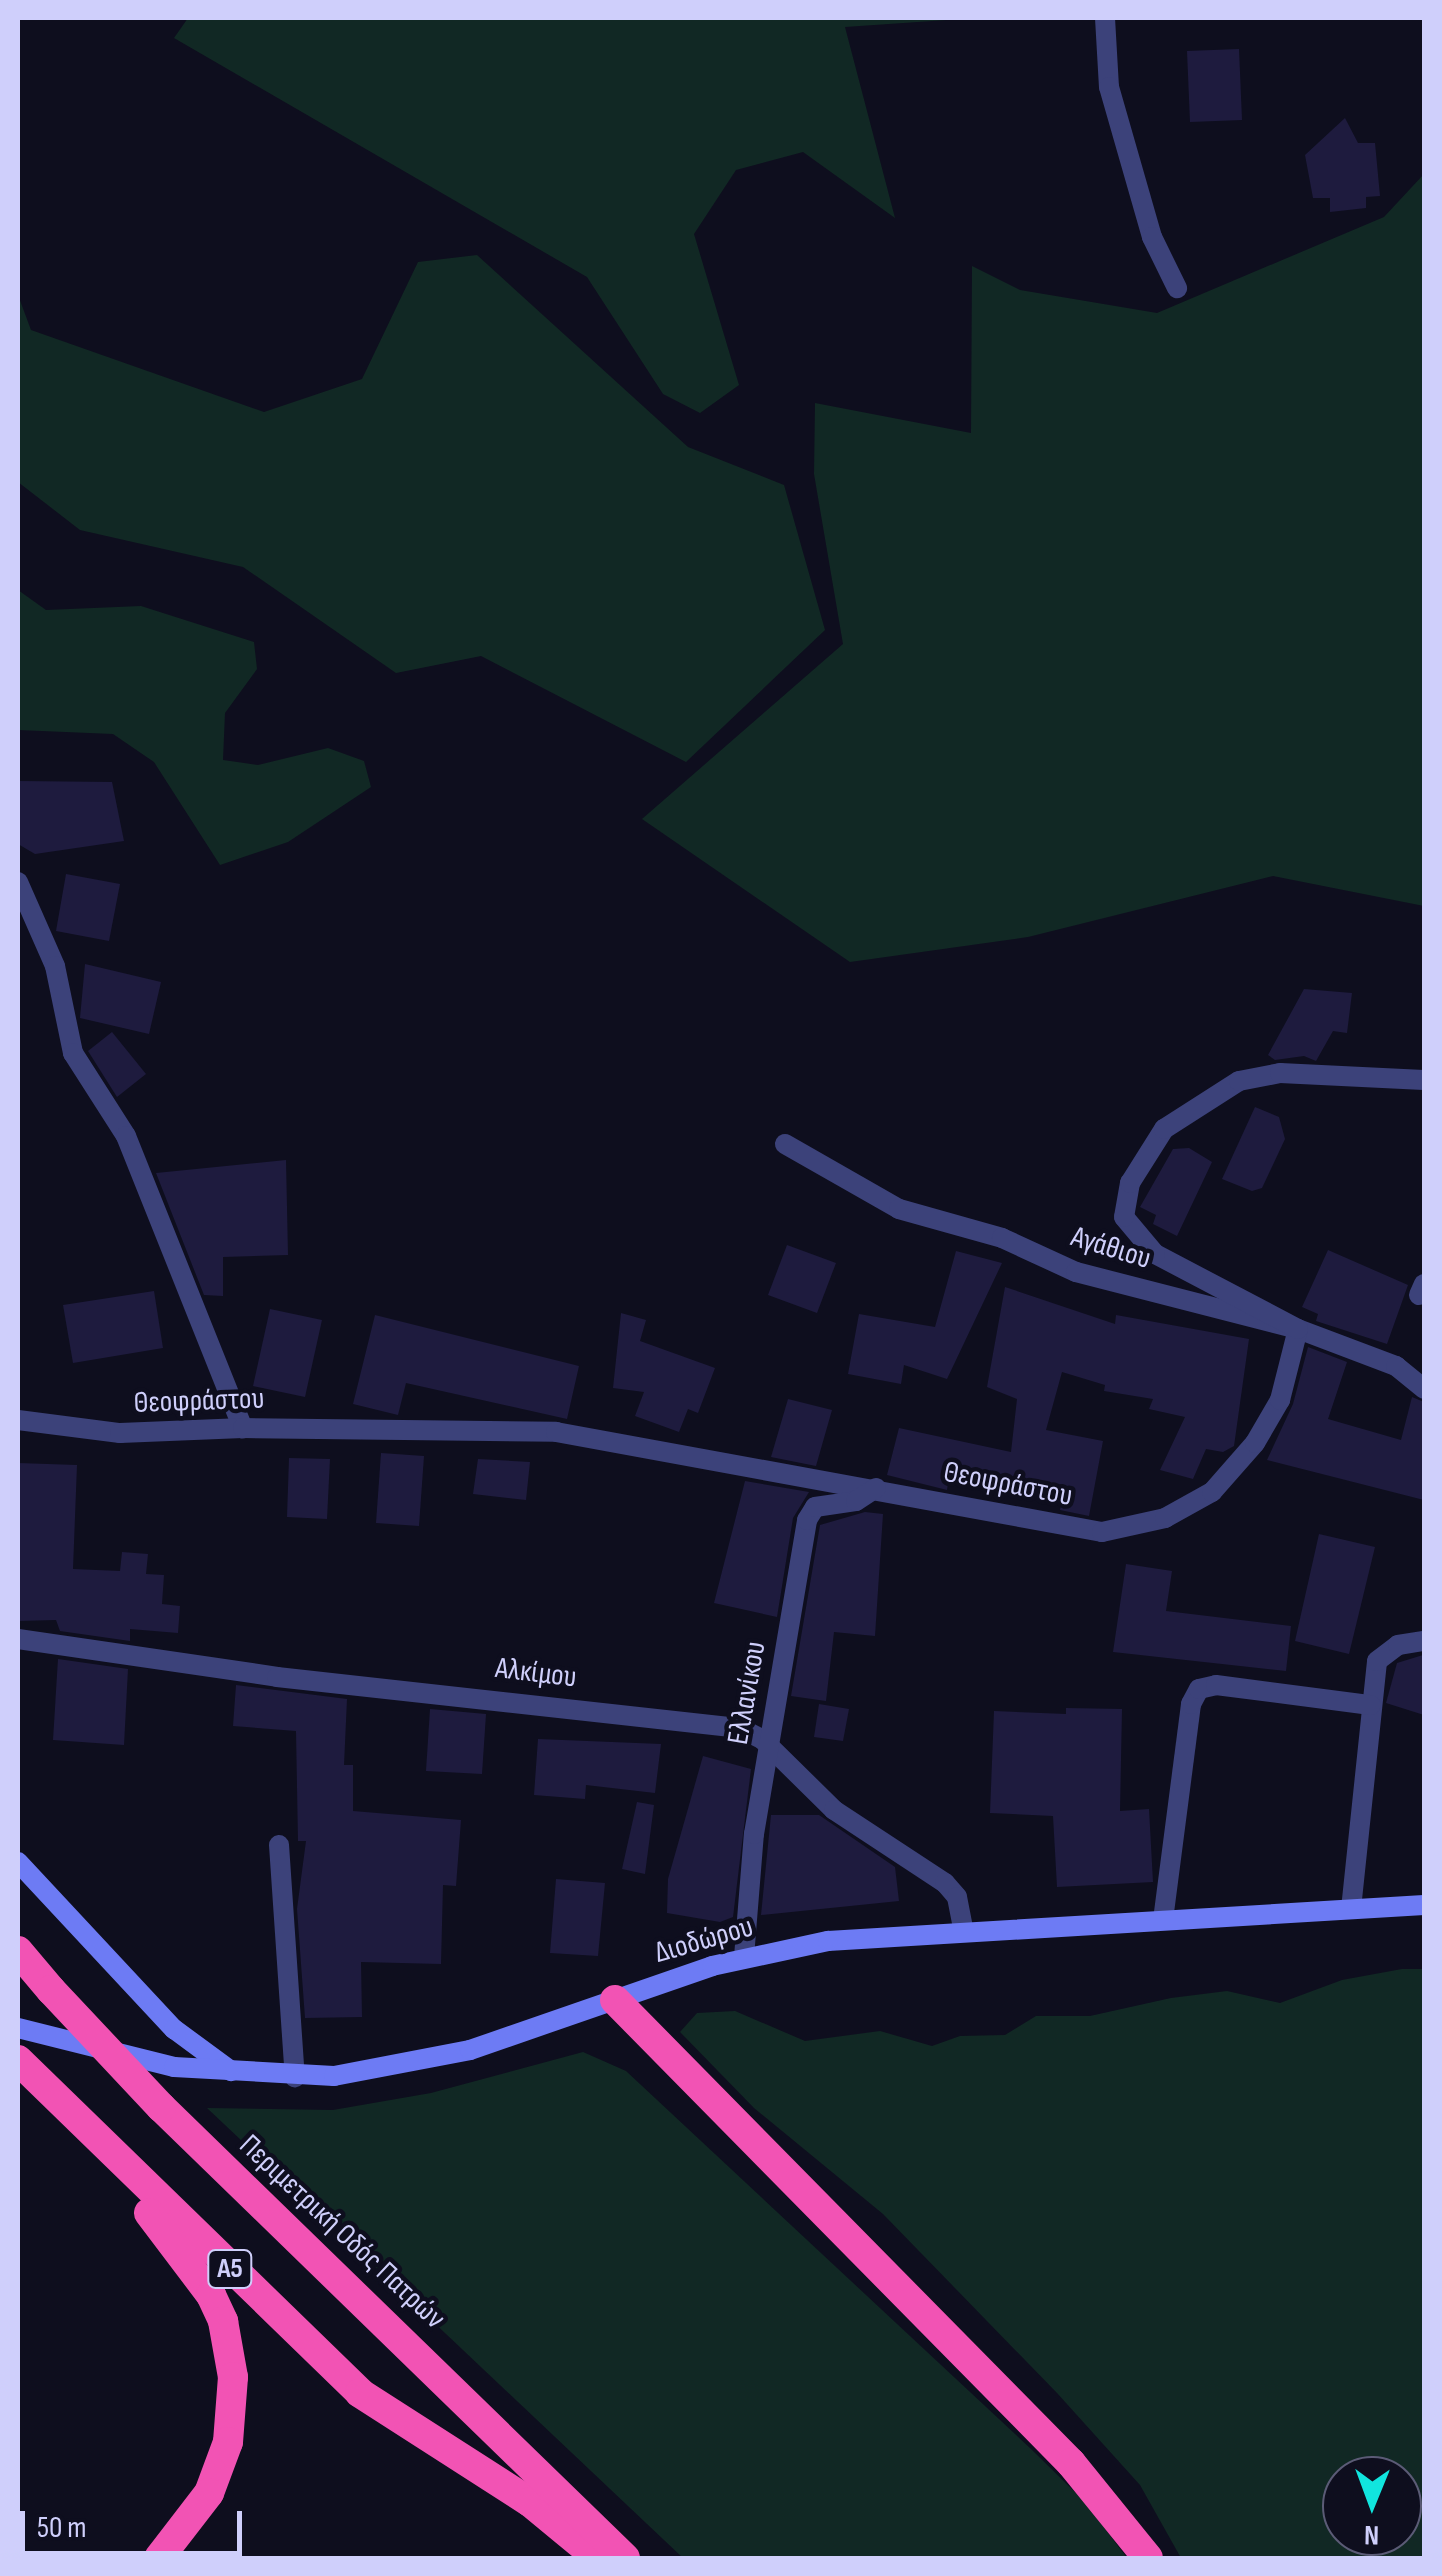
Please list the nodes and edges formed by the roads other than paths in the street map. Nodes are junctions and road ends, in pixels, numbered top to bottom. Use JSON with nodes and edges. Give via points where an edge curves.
{"nodes":[{"id":1,"x":1106,"y":18,"type":"edge"},
{"id":2,"x":1177,"y":288,"type":"dead end"},
{"id":3,"x":18,"y":882,"type":"edge"},
{"id":4,"x":1424,"y":1080,"type":"edge"},
{"id":5,"x":785,"y":1144,"type":"dead end"},
{"id":6,"x":1298,"y":1329,"type":"junction"},
{"id":7,"x":1424,"y":1389,"type":"edge"},
{"id":8,"x":18,"y":1420,"type":"edge"},
{"id":9,"x":242,"y":1428,"type":"junction"},
{"id":10,"x":876,"y":1488,"type":"junction"},
{"id":11,"x":18,"y":1639,"type":"edge"},
{"id":12,"x":1424,"y":1641,"type":"edge"},
{"id":13,"x":1371,"y":1706,"type":"junction"},
{"id":14,"x":768,"y":1746,"type":"junction"},
{"id":15,"x":280,"y":1845,"type":"dead end"},
{"id":16,"x":18,"y":1862,"type":"edge"},
{"id":17,"x":1424,"y":1905,"type":"edge"},
{"id":18,"x":1351,"y":1910,"type":"junction"},
{"id":19,"x":1163,"y":1920,"type":"junction"},
{"id":20,"x":962,"y":1928,"type":"junction"},
{"id":21,"x":18,"y":1951,"type":"edge"},
{"id":22,"x":744,"y":1957,"type":"junction"},
{"id":23,"x":615,"y":2000,"type":"junction"},
{"id":24,"x":18,"y":2028,"type":"edge"},
{"id":25,"x":21,"y":2064,"type":"edge"},
{"id":26,"x":237,"y":2075,"type":"junction"},
{"id":27,"x":294,"y":2077,"type":"junction"},
{"id":28,"x":84,"y":2130,"type":"junction"},
{"id":29,"x":420,"y":2353,"type":"junction"},
{"id":30,"x":159,"y":2558,"type":"edge"},
{"id":31,"x":598,"y":2558,"type":"edge"},
{"id":32,"x":625,"y":2558,"type":"edge"},
{"id":33,"x":652,"y":2558,"type":"edge"},
{"id":34,"x":1148,"y":2558,"type":"edge"}],
"edges":[{"from":1,"to":2,"type":"street","via":[[1109,87],[1152,237]]},
{"from":3,"to":9,"type":"street","via":[[55,966],[73,1053],[126,1136]]},
{"from":4,"to":6,"type":"street","via":[[1280,1073],[1239,1081],[1164,1129],[1130,1182],[1124,1217],[1155,1254]]},
{"from":5,"to":6,"type":"street","name":"Αγάθιου","via":[[899,1209],[1002,1238],[1076,1272]]},
{"from":6,"to":7,"type":"street","name":"Αγάθιου","via":[[1396,1366]]},
{"from":6,"to":10,"type":"street","name":"Θεοφράστου","via":[[1280,1400],[1255,1443],[1212,1492],[1165,1518],[1102,1532]]},
{"from":8,"to":9,"type":"street","name":"Θεοφράστου","via":[[120,1434]]},
{"from":9,"to":10,"type":"street","name":"Θεοφράστου","via":[[556,1432]]},
{"from":10,"to":14,"type":"street","name":"Ελλανίκου","via":[[856,1501],[815,1507],[807,1520]]},
{"from":11,"to":14,"type":"street","name":"Αλκίμου","via":[[276,1677],[740,1728]]},
{"from":12,"to":13,"type":"street","via":[[1385,1650],[1377,1661]]},
{"from":13,"to":18,"type":"street"},
{"from":13,"to":19,"type":"street","via":[[1216,1685],[1200,1689],[1190,1704]]},
{"from":14,"to":20,"type":"street","name":"Αλκίμου","via":[[834,1810],[950,1888]]},
{"from":14,"to":22,"type":"street","name":"Ελλανίκου"},
{"from":15,"to":27,"type":"street"},
{"from":16,"to":26,"type":"street","via":[[174,2029]]},
{"from":17,"to":18,"type":"street","name":"Διοδώρου"},
{"from":18,"to":19,"type":"street","name":"Διοδώρου"},
{"from":19,"to":20,"type":"street","name":"Διοδώρου"},
{"from":20,"to":22,"type":"street","name":"Διοδώρου","via":[[844,1938]]},
{"from":21,"to":29,"type":"highway","name":"Περιμετρική Οδός Πατρών","number":"Α5","bridge":true,"via":[[161,2106]]},
{"from":22,"to":23,"type":"street","name":"Διοδώρου"},
{"from":23,"to":27,"type":"street","name":"Διοδώρου","via":[[428,2062]]},
{"from":23,"to":34,"type":"highway","via":[[1071,2463]]},
{"from":24,"to":26,"type":"street","name":"Διοδώρου","via":[[114,2055]]},
{"from":25,"to":28,"type":"highway","number":"Α5"},
{"from":26,"to":27,"type":"street","name":"Διοδώρου"},
{"from":28,"to":30,"type":"highway","via":[[211,2295],[230,2346],[232,2412],[220,2467],[194,2520]]},
{"from":28,"to":31,"type":"highway","number":"Α5","via":[[360,2393],[530,2502]]},
{"from":29,"to":32,"type":"highway","name":"Περιμετρική Οδός Πατρών","number":"Α5"},
{"from":29,"to":33,"type":"highway","via":[[458,2372]]}]}
